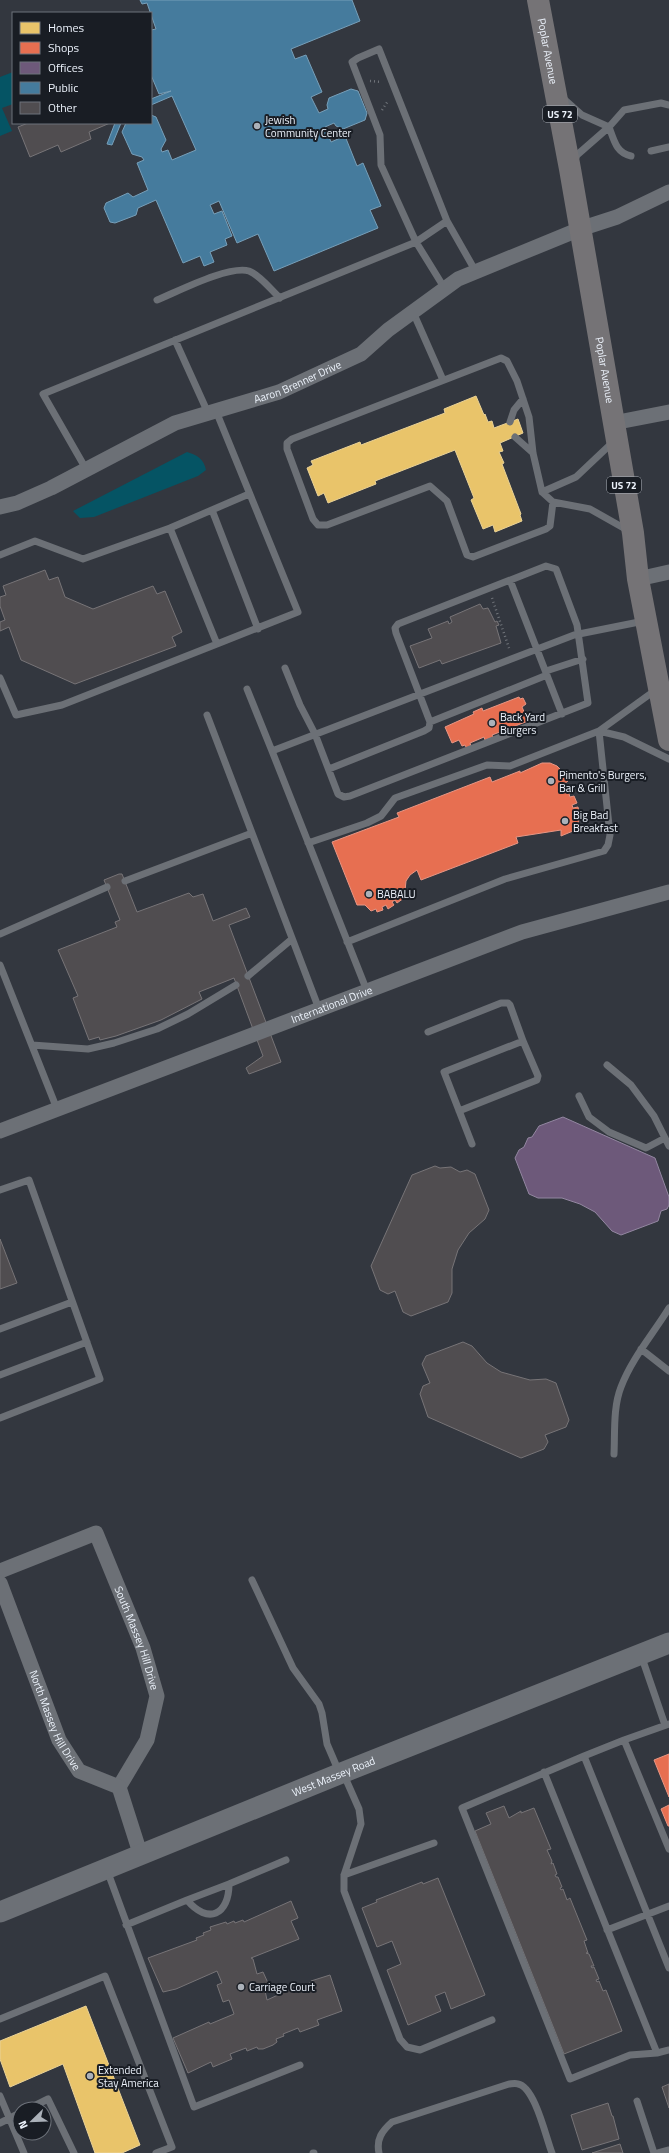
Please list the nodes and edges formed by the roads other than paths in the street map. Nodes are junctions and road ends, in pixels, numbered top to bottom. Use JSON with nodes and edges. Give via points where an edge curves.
{"nodes":[{"id":1,"x":538,"y":0,"type":"edge"},
{"id":2,"x":556,"y":90,"type":"junction"},
{"id":3,"x":669,"y":105,"type":"edge"},
{"id":4,"x":609,"y":127,"type":"junction"},
{"id":5,"x":669,"y":146,"type":"edge"},
{"id":6,"x":651,"y":151,"type":"dead end"},
{"id":7,"x":631,"y":156,"type":"dead end"},
{"id":8,"x":570,"y":169,"type":"junction"},
{"id":9,"x":669,"y":192,"type":"edge"},
{"id":10,"x":447,"y":221,"type":"junction"},
{"id":11,"x":580,"y":228,"type":"junction"},
{"id":12,"x":416,"y":242,"type":"junction"},
{"id":13,"x":476,"y":272,"type":"junction"},
{"id":14,"x":445,"y":289,"type":"junction"},
{"id":15,"x":280,"y":298,"type":"junction"},
{"id":16,"x":157,"y":300,"type":"dead end"},
{"id":17,"x":413,"y":312,"type":"junction"},
{"id":18,"x":175,"y":340,"type":"junction"},
{"id":19,"x":443,"y":380,"type":"junction"},
{"id":20,"x":523,"y":399,"type":"junction"},
{"id":21,"x":212,"y":412,"type":"junction"},
{"id":22,"x":669,"y":412,"type":"edge"},
{"id":23,"x":510,"y":422,"type":"dead end"},
{"id":24,"x":614,"y":431,"type":"junction"},
{"id":25,"x":515,"y":437,"type":"dead end"},
{"id":26,"x":533,"y":453,"type":"junction"},
{"id":27,"x":86,"y":469,"type":"junction"},
{"id":28,"x":542,"y":492,"type":"junction"},
{"id":29,"x":249,"y":494,"type":"junction"},
{"id":30,"x":552,"y":502,"type":"junction"},
{"id":31,"x":0,"y":507,"type":"edge"},
{"id":32,"x":212,"y":510,"type":"junction"},
{"id":33,"x":170,"y":528,"type":"junction"},
{"id":34,"x":633,"y":533,"type":"junction"},
{"id":35,"x":0,"y":555,"type":"edge"},
{"id":36,"x":669,"y":572,"type":"edge"},
{"id":37,"x":638,"y":579,"type":"junction"},
{"id":38,"x":510,"y":580,"type":"junction"},
{"id":39,"x":646,"y":621,"type":"junction"},
{"id":40,"x":258,"y":629,"type":"junction"},
{"id":41,"x":579,"y":634,"type":"junction"},
{"id":42,"x":217,"y":644,"type":"junction"},
{"id":43,"x":538,"y":649,"type":"junction"},
{"id":44,"x":583,"y":659,"type":"junction"},
{"id":45,"x":285,"y":668,"type":"dead end"},
{"id":46,"x":547,"y":673,"type":"junction"},
{"id":47,"x":0,"y":678,"type":"edge"},
{"id":48,"x":659,"y":687,"type":"junction"},
{"id":49,"x":247,"y":688,"type":"dead end"},
{"id":50,"x":419,"y":694,"type":"junction"},
{"id":51,"x":562,"y":714,"type":"junction"},
{"id":52,"x":207,"y":715,"type":"dead end"},
{"id":53,"x":430,"y":722,"type":"junction"},
{"id":54,"x":668,"y":728,"type":"edge"},
{"id":55,"x":599,"y":731,"type":"junction"},
{"id":56,"x":315,"y":734,"type":"junction"},
{"id":57,"x":272,"y":751,"type":"junction"},
{"id":58,"x":669,"y":758,"type":"edge"},
{"id":59,"x":329,"y":769,"type":"junction"},
{"id":60,"x":252,"y":833,"type":"junction"},
{"id":61,"x":308,"y":843,"type":"junction"},
{"id":62,"x":125,"y":881,"type":"dead end"},
{"id":63,"x":107,"y":887,"type":"dead end"},
{"id":64,"x":669,"y":892,"type":"edge"},
{"id":65,"x":0,"y":934,"type":"edge"},
{"id":66,"x":292,"y":939,"type":"junction"},
{"id":67,"x":347,"y":942,"type":"junction"},
{"id":68,"x":0,"y":965,"type":"edge"},
{"id":69,"x":248,"y":976,"type":"dead end"},
{"id":70,"x":236,"y":985,"type":"dead end"},
{"id":71,"x":367,"y":991,"type":"junction"},
{"id":72,"x":319,"y":1009,"type":"junction"},
{"id":73,"x":428,"y":1032,"type":"dead end"},
{"id":74,"x":523,"y":1041,"type":"junction"},
{"id":75,"x":32,"y":1045,"type":"junction"},
{"id":76,"x":607,"y":1065,"type":"dead end"},
{"id":77,"x":579,"y":1096,"type":"dead end"},
{"id":78,"x":57,"y":1109,"type":"junction"},
{"id":79,"x":459,"y":1111,"type":"junction"},
{"id":80,"x":0,"y":1131,"type":"edge"},
{"id":81,"x":665,"y":1138,"type":"junction"},
{"id":82,"x":472,"y":1144,"type":"dead end"},
{"id":83,"x":669,"y":1146,"type":"edge"},
{"id":84,"x":0,"y":1190,"type":"edge"},
{"id":85,"x":72,"y":1302,"type":"junction"},
{"id":86,"x":669,"y":1308,"type":"edge"},
{"id":87,"x":0,"y":1329,"type":"edge"},
{"id":88,"x":87,"y":1342,"type":"junction"},
{"id":89,"x":641,"y":1349,"type":"junction"},
{"id":90,"x":669,"y":1371,"type":"edge"},
{"id":91,"x":0,"y":1375,"type":"edge"},
{"id":92,"x":0,"y":1418,"type":"edge"},
{"id":93,"x":614,"y":1454,"type":"dead end"},
{"id":94,"x":0,"y":1572,"type":"edge"},
{"id":95,"x":252,"y":1580,"type":"dead end"},
{"id":96,"x":0,"y":1583,"type":"edge"},
{"id":97,"x":669,"y":1643,"type":"edge"},
{"id":98,"x":640,"y":1654,"type":"junction"},
{"id":99,"x":667,"y":1724,"type":"edge"},
{"id":100,"x":624,"y":1740,"type":"junction"},
{"id":101,"x":584,"y":1756,"type":"junction"},
{"id":102,"x":544,"y":1772,"type":"junction"},
{"id":103,"x":341,"y":1773,"type":"junction"},
{"id":104,"x":119,"y":1787,"type":"junction"},
{"id":105,"x":434,"y":1843,"type":"dead end"},
{"id":106,"x":669,"y":1849,"type":"edge"},
{"id":107,"x":141,"y":1856,"type":"junction"},
{"id":108,"x":286,"y":1860,"type":"dead end"},
{"id":109,"x":107,"y":1870,"type":"junction"},
{"id":110,"x":344,"y":1875,"type":"junction"},
{"id":111,"x":229,"y":1884,"type":"junction"},
{"id":112,"x":187,"y":1900,"type":"junction"},
{"id":113,"x":669,"y":1906,"type":"edge"},
{"id":114,"x":0,"y":1912,"type":"edge"},
{"id":115,"x":647,"y":1914,"type":"junction"},
{"id":116,"x":126,"y":1925,"type":"junction"},
{"id":117,"x":607,"y":1930,"type":"junction"},
{"id":118,"x":669,"y":1968,"type":"edge"},
{"id":119,"x":0,"y":2019,"type":"edge"},
{"id":120,"x":492,"y":2020,"type":"dead end"},
{"id":121,"x":669,"y":2050,"type":"edge"},
{"id":122,"x":657,"y":2053,"type":"junction"},
{"id":123,"x":300,"y":2065,"type":"dead end"},
{"id":124,"x":0,"y":2096,"type":"edge"},
{"id":125,"x":637,"y":2101,"type":"dead end"},
{"id":126,"x":52,"y":2107,"type":"edge"},
{"id":127,"x":12,"y":2116,"type":"edge"},
{"id":128,"x":8,"y":2118,"type":"junction"},
{"id":129,"x":0,"y":2123,"type":"edge"},
{"id":130,"x":669,"y":2150,"type":"edge"},
{"id":131,"x":24,"y":2153,"type":"edge"},
{"id":132,"x":74,"y":2153,"type":"edge"},
{"id":133,"x":156,"y":2153,"type":"edge"},
{"id":134,"x":379,"y":2153,"type":"edge"},
{"id":135,"x":552,"y":2153,"type":"edge"},
{"id":136,"x":654,"y":2153,"type":"edge"},
{"id":137,"x":658,"y":2153,"type":"edge"}],
"edges":[{"from":1,"to":2,"type":"main road","name":"Poplar Avenue","number":"US 72"},
{"from":2,"to":4,"type":"lane","via":[[582,115]]},
{"from":2,"to":8,"type":"main road","name":"Poplar Avenue","number":"US 72"},
{"from":3,"to":4,"type":"lane","via":[[661,103],[624,110]]},
{"from":4,"to":7,"type":"lane","via":[[618,148]]},
{"from":4,"to":8,"type":"lane","via":[[577,155]]},
{"from":5,"to":6,"type":"lane"},
{"from":8,"to":11,"type":"main road","name":"Poplar Avenue","number":"US 72"},
{"from":9,"to":11,"type":"street","name":"Aaron Brenner Drive","via":[[616,217]]},
{"from":10,"to":12,"type":"lane"},
{"from":10,"to":12,"type":"lane","via":[[379,49],[358,58],[352,62],[380,135],[382,165]]},
{"from":10,"to":13,"type":"lane"},
{"from":11,"to":13,"type":"street","name":"Aaron Brenner Drive"},
{"from":11,"to":24,"type":"main road","name":"Poplar Avenue","number":"US 72"},
{"from":12,"to":14,"type":"lane"},
{"from":12,"to":15,"type":"lane"},
{"from":13,"to":14,"type":"street","name":"Aaron Brenner Drive","via":[[458,279]]},
{"from":14,"to":17,"type":"street","name":"Aaron Brenner Drive"},
{"from":15,"to":16,"type":"lane","via":[[255,275],[241,271],[226,272]]},
{"from":15,"to":18,"type":"lane"},
{"from":17,"to":19,"type":"lane"},
{"from":17,"to":21,"type":"street","name":"Aaron Brenner Drive","via":[[361,354],[278,392]]},
{"from":18,"to":21,"type":"lane"},
{"from":18,"to":27,"type":"lane","via":[[43,394]]},
{"from":19,"to":20,"type":"lane","via":[[501,358],[507,361]]},
{"from":19,"to":30,"type":"lane","via":[[287,443],[287,449],[318,525],[327,525],[430,486],[448,501],[467,555],[473,558],[546,529],[550,526]]},
{"from":20,"to":23,"type":"lane","via":[[514,410]]},
{"from":20,"to":26,"type":"lane","via":[[529,417]]},
{"from":21,"to":27,"type":"street","name":"Aaron Brenner Drive","via":[[175,423]]},
{"from":21,"to":29,"type":"lane"},
{"from":22,"to":24,"type":"street"},
{"from":24,"to":28,"type":"lane","via":[[576,477]]},
{"from":24,"to":34,"type":"main road","name":"Poplar Avenue","number":"US 72"},
{"from":25,"to":26,"type":"lane"},
{"from":26,"to":28,"type":"lane"},
{"from":27,"to":31,"type":"street","name":"Aaron Brenner Drive","via":[[17,503]]},
{"from":28,"to":30,"type":"lane"},
{"from":29,"to":32,"type":"lane"},
{"from":29,"to":40,"type":"lane","via":[[298,612]]},
{"from":30,"to":34,"type":"lane","via":[[590,509]]},
{"from":32,"to":33,"type":"lane"},
{"from":32,"to":40,"type":"lane"},
{"from":33,"to":35,"type":"lane","via":[[83,559],[35,541]]},
{"from":33,"to":42,"type":"lane"},
{"from":34,"to":37,"type":"main road","name":"Poplar Avenue","number":"US 72"},
{"from":36,"to":37,"type":"street"},
{"from":37,"to":39,"type":"main road","name":"Poplar Avenue","number":"US 72"},
{"from":38,"to":41,"type":"lane","via":[[546,566],[556,569]]},
{"from":38,"to":43,"type":"lane"},
{"from":38,"to":50,"type":"lane","via":[[398,624],[395,628]]},
{"from":39,"to":41,"type":"lane"},
{"from":39,"to":48,"type":"main road","name":"Poplar Avenue","number":"US 72"},
{"from":40,"to":42,"type":"lane"},
{"from":41,"to":43,"type":"lane"},
{"from":41,"to":44,"type":"lane"},
{"from":42,"to":47,"type":"lane","via":[[62,705],[16,715]]},
{"from":43,"to":46,"type":"lane"},
{"from":43,"to":50,"type":"lane"},
{"from":44,"to":46,"type":"lane"},
{"from":44,"to":51,"type":"lane","via":[[590,702]]},
{"from":45,"to":56,"type":"lane"},
{"from":46,"to":51,"type":"lane"},
{"from":46,"to":53,"type":"lane"},
{"from":48,"to":54,"type":"main road","name":"Poplar Avenue","number":"US 72"},
{"from":48,"to":55,"type":"lane"},
{"from":49,"to":57,"type":"lane"},
{"from":50,"to":53,"type":"lane"},
{"from":50,"to":56,"type":"lane"},
{"from":51,"to":59,"type":"lane","via":[[350,796],[338,794]]},
{"from":52,"to":60,"type":"lane"},
{"from":53,"to":59,"type":"lane","via":[[429,728],[424,731]]},
{"from":55,"to":58,"type":"lane","via":[[624,737]]},
{"from":55,"to":61,"type":"lane","via":[[510,766],[487,764],[394,798],[381,816]]},
{"from":55,"to":67,"type":"lane","via":[[610,835],[604,851],[505,879]]},
{"from":56,"to":57,"type":"lane"},
{"from":56,"to":59,"type":"lane"},
{"from":57,"to":61,"type":"lane"},
{"from":60,"to":62,"type":"lane"},
{"from":60,"to":66,"type":"lane"},
{"from":61,"to":67,"type":"lane"},
{"from":63,"to":65,"type":"lane"},
{"from":64,"to":71,"type":"street","name":"International Drive","via":[[522,932]]},
{"from":66,"to":69,"type":"lane"},
{"from":66,"to":72,"type":"lane"},
{"from":67,"to":71,"type":"lane"},
{"from":68,"to":75,"type":"lane"},
{"from":70,"to":75,"type":"lane","via":[[157,1029],[114,1043],[88,1049]]},
{"from":71,"to":72,"type":"street","name":"International Drive"},
{"from":72,"to":78,"type":"street","name":"International Drive"},
{"from":73,"to":74,"type":"lane","via":[[508,1002]]},
{"from":74,"to":79,"type":"lane","via":[[538,1076],[537,1080]]},
{"from":74,"to":79,"type":"lane","via":[[444,1072]]},
{"from":75,"to":78,"type":"lane"},
{"from":76,"to":81,"type":"lane","via":[[631,1084],[654,1116]]},
{"from":77,"to":81,"type":"lane","via":[[589,1117],[609,1132],[646,1148]]},
{"from":78,"to":80,"type":"street","name":"International Drive"},
{"from":79,"to":82,"type":"lane"},
{"from":81,"to":83,"type":"lane"},
{"from":84,"to":85,"type":"lane","via":[[29,1180]]},
{"from":85,"to":87,"type":"lane"},
{"from":85,"to":88,"type":"lane"},
{"from":86,"to":89,"type":"lane"},
{"from":88,"to":91,"type":"lane"},
{"from":88,"to":92,"type":"lane","via":[[100,1379]]},
{"from":89,"to":90,"type":"lane"},
{"from":89,"to":93,"type":"lane","via":[[620,1387]]},
{"from":94,"to":104,"type":"street","name":"South Massey Hill Drive","via":[[96,1533],[143,1648],[157,1696],[147,1740]]},
{"from":95,"to":103,"type":"lane","via":[[293,1668],[319,1704],[327,1744]]},
{"from":96,"to":104,"type":"street","name":"North Massey Hill Drive","via":[[59,1740],[79,1771]]},
{"from":97,"to":98,"type":"street","name":"West Massey Road"},
{"from":98,"to":99,"type":"lane"},
{"from":98,"to":103,"type":"street","name":"West Massey Road"},
{"from":99,"to":100,"type":"lane"},
{"from":100,"to":101,"type":"lane"},
{"from":100,"to":106,"type":"lane"},
{"from":101,"to":102,"type":"lane"},
{"from":101,"to":115,"type":"lane"},
{"from":102,"to":117,"type":"lane"},
{"from":102,"to":122,"type":"lane","via":[[462,1808],[570,2079],[630,2055]]},
{"from":103,"to":107,"type":"street","name":"West Massey Road"},
{"from":103,"to":110,"type":"lane","via":[[360,1809],[361,1824]]},
{"from":104,"to":107,"type":"street"},
{"from":105,"to":110,"type":"lane"},
{"from":107,"to":109,"type":"street","name":"West Massey Road"},
{"from":108,"to":111,"type":"lane"},
{"from":109,"to":114,"type":"street","name":"West Massey Road"},
{"from":109,"to":116,"type":"lane"},
{"from":110,"to":120,"type":"lane","via":[[344,1890],[400,2039],[407,2047],[420,2050]]},
{"from":111,"to":112,"type":"lane"},
{"from":111,"to":112,"type":"lane","via":[[227,1903],[213,1914],[199,1913]]},
{"from":112,"to":116,"type":"lane"},
{"from":113,"to":115,"type":"lane"},
{"from":115,"to":117,"type":"lane"},
{"from":115,"to":118,"type":"lane"},
{"from":116,"to":123,"type":"lane","via":[[194,2107]]},
{"from":117,"to":122,"type":"lane"},
{"from":119,"to":133,"type":"lane","via":[[105,1976],[172,2146]]},
{"from":121,"to":122,"type":"lane"},
{"from":124,"to":128,"type":"lane"},
{"from":125,"to":136,"type":"lane"},
{"from":126,"to":132,"type":"lane"},
{"from":127,"to":128,"type":"lane"},
{"from":128,"to":129,"type":"lane"},
{"from":128,"to":131,"type":"lane"},
{"from":130,"to":137,"type":"lane"},
{"from":134,"to":135,"type":"lane","via":[[378,2141],[383,2130],[392,2122],[509,2084],[519,2084],[526,2088],[533,2100]]}]}
